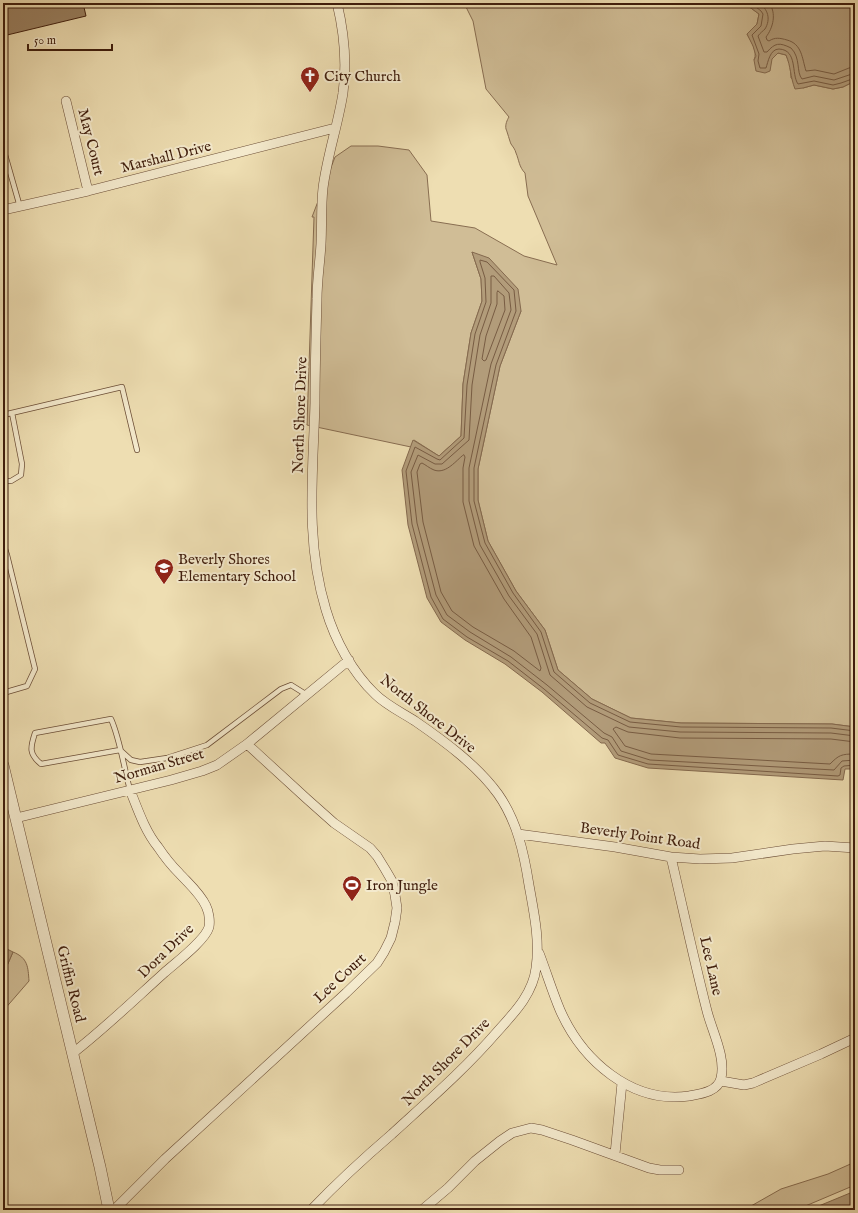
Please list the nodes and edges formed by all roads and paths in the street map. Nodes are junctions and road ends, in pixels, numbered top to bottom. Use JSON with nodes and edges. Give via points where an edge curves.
{"nodes":[{"id":1,"x":337,"y":3,"type":"edge"},
{"id":2,"x":66,"y":101,"type":"dead end"},
{"id":3,"x":336,"y":128,"type":"junction"},
{"id":4,"x":3,"y":148,"type":"edge"},
{"id":5,"x":4,"y":159,"type":"edge"},
{"id":6,"x":88,"y":191,"type":"junction"},
{"id":7,"x":20,"y":207,"type":"junction"},
{"id":8,"x":3,"y":210,"type":"edge"},
{"id":9,"x":12,"y":413,"type":"junction"},
{"id":10,"x":3,"y":415,"type":"edge"},
{"id":11,"x":137,"y":450,"type":"dead end"},
{"id":12,"x":3,"y":482,"type":"edge"},
{"id":13,"x":3,"y":543,"type":"edge"},
{"id":14,"x":349,"y":660,"type":"junction"},
{"id":15,"x":3,"y":693,"type":"edge"},
{"id":16,"x":307,"y":695,"type":"junction"},
{"id":17,"x":247,"y":744,"type":"junction"},
{"id":18,"x":120,"y":750,"type":"junction"},
{"id":19,"x":3,"y":765,"type":"edge"},
{"id":20,"x":130,"y":790,"type":"junction"},
{"id":21,"x":16,"y":818,"type":"junction"},
{"id":22,"x":518,"y":834,"type":"junction"},
{"id":23,"x":855,"y":848,"type":"edge"},
{"id":24,"x":671,"y":857,"type":"junction"},
{"id":25,"x":537,"y":947,"type":"junction"},
{"id":26,"x":855,"y":1038,"type":"edge"},
{"id":27,"x":73,"y":1053,"type":"junction"},
{"id":28,"x":721,"y":1080,"type":"junction"},
{"id":29,"x":622,"y":1083,"type":"junction"},
{"id":30,"x":615,"y":1154,"type":"junction"},
{"id":31,"x":679,"y":1170,"type":"dead end"},
{"id":32,"x":109,"y":1210,"type":"edge"},
{"id":33,"x":114,"y":1210,"type":"edge"},
{"id":34,"x":311,"y":1210,"type":"edge"},
{"id":35,"x":422,"y":1210,"type":"edge"}],
"edges":[{"from":1,"to":3,"type":"street","name":"North Shore Drive","via":[[345,74]]},
{"from":2,"to":6,"type":"street","name":"May Court"},
{"from":3,"to":6,"type":"street","name":"Marshall Drive"},
{"from":3,"to":14,"type":"street","name":"North Shore Drive","via":[[326,167],[323,192],[317,295],[311,504],[312,543],[321,595],[336,638]]},
{"from":4,"to":5,"type":"lane"},
{"from":5,"to":7,"type":"lane"},
{"from":6,"to":7,"type":"street","name":"Marshall Drive"},
{"from":7,"to":8,"type":"street","name":"Marshall Drive"},
{"from":9,"to":10,"type":"lane"},
{"from":9,"to":11,"type":"lane","via":[[122,387]]},
{"from":9,"to":12,"type":"lane","via":[[22,464],[21,475]]},
{"from":13,"to":15,"type":"lane","via":[[35,669],[27,686]]},
{"from":14,"to":16,"type":"street","name":"Norman Street"},
{"from":14,"to":22,"type":"street","name":"North Shore Drive","via":[[375,694],[453,750],[485,778],[504,803]]},
{"from":16,"to":17,"type":"street","name":"Norman Street"},
{"from":16,"to":18,"type":"lane","via":[[291,685],[281,689],[207,745],[167,758],[140,762],[131,760]]},
{"from":17,"to":20,"type":"street","name":"Norman Street","via":[[217,765],[202,771]]},
{"from":17,"to":33,"type":"street","name":"Lee Court","via":[[307,800],[377,856],[392,881],[395,894],[397,908],[392,933],[377,963],[165,1159]]},
{"from":18,"to":18,"type":"lane","via":[[111,719],[35,733],[31,744],[33,757],[41,764]]},
{"from":18,"to":20,"type":"lane"},
{"from":19,"to":21,"type":"street","name":"Griffin Road"},
{"from":20,"to":21,"type":"street","name":"Norman Street"},
{"from":20,"to":27,"type":"street","name":"Dora Drive","via":[[156,846],[206,906],[209,927],[188,953]]},
{"from":21,"to":27,"type":"street","name":"Griffin Road"},
{"from":22,"to":24,"type":"street","name":"Beverly Point Road"},
{"from":22,"to":25,"type":"street","name":"North Shore Drive","via":[[537,932]]},
{"from":23,"to":24,"type":"street","name":"Beverly Point Road","via":[[799,848],[732,858]]},
{"from":24,"to":28,"type":"street","name":"Lee Lane","via":[[710,1024],[722,1061]]},
{"from":25,"to":29,"type":"street","via":[[560,1010],[571,1031],[583,1049]]},
{"from":25,"to":34,"type":"street","name":"North Shore Drive","via":[[534,978],[516,1011],[456,1076],[341,1179]]},
{"from":26,"to":28,"type":"street","via":[[753,1083],[744,1085]]},
{"from":27,"to":32,"type":"street","name":"Griffin Road"},
{"from":28,"to":29,"type":"street","via":[[714,1089],[704,1093],[676,1098],[644,1092]]},
{"from":29,"to":30,"type":"street"},
{"from":30,"to":31,"type":"street","via":[[649,1168]]},
{"from":30,"to":35,"type":"street","via":[[542,1130],[521,1130],[500,1141],[475,1161]]}]}
